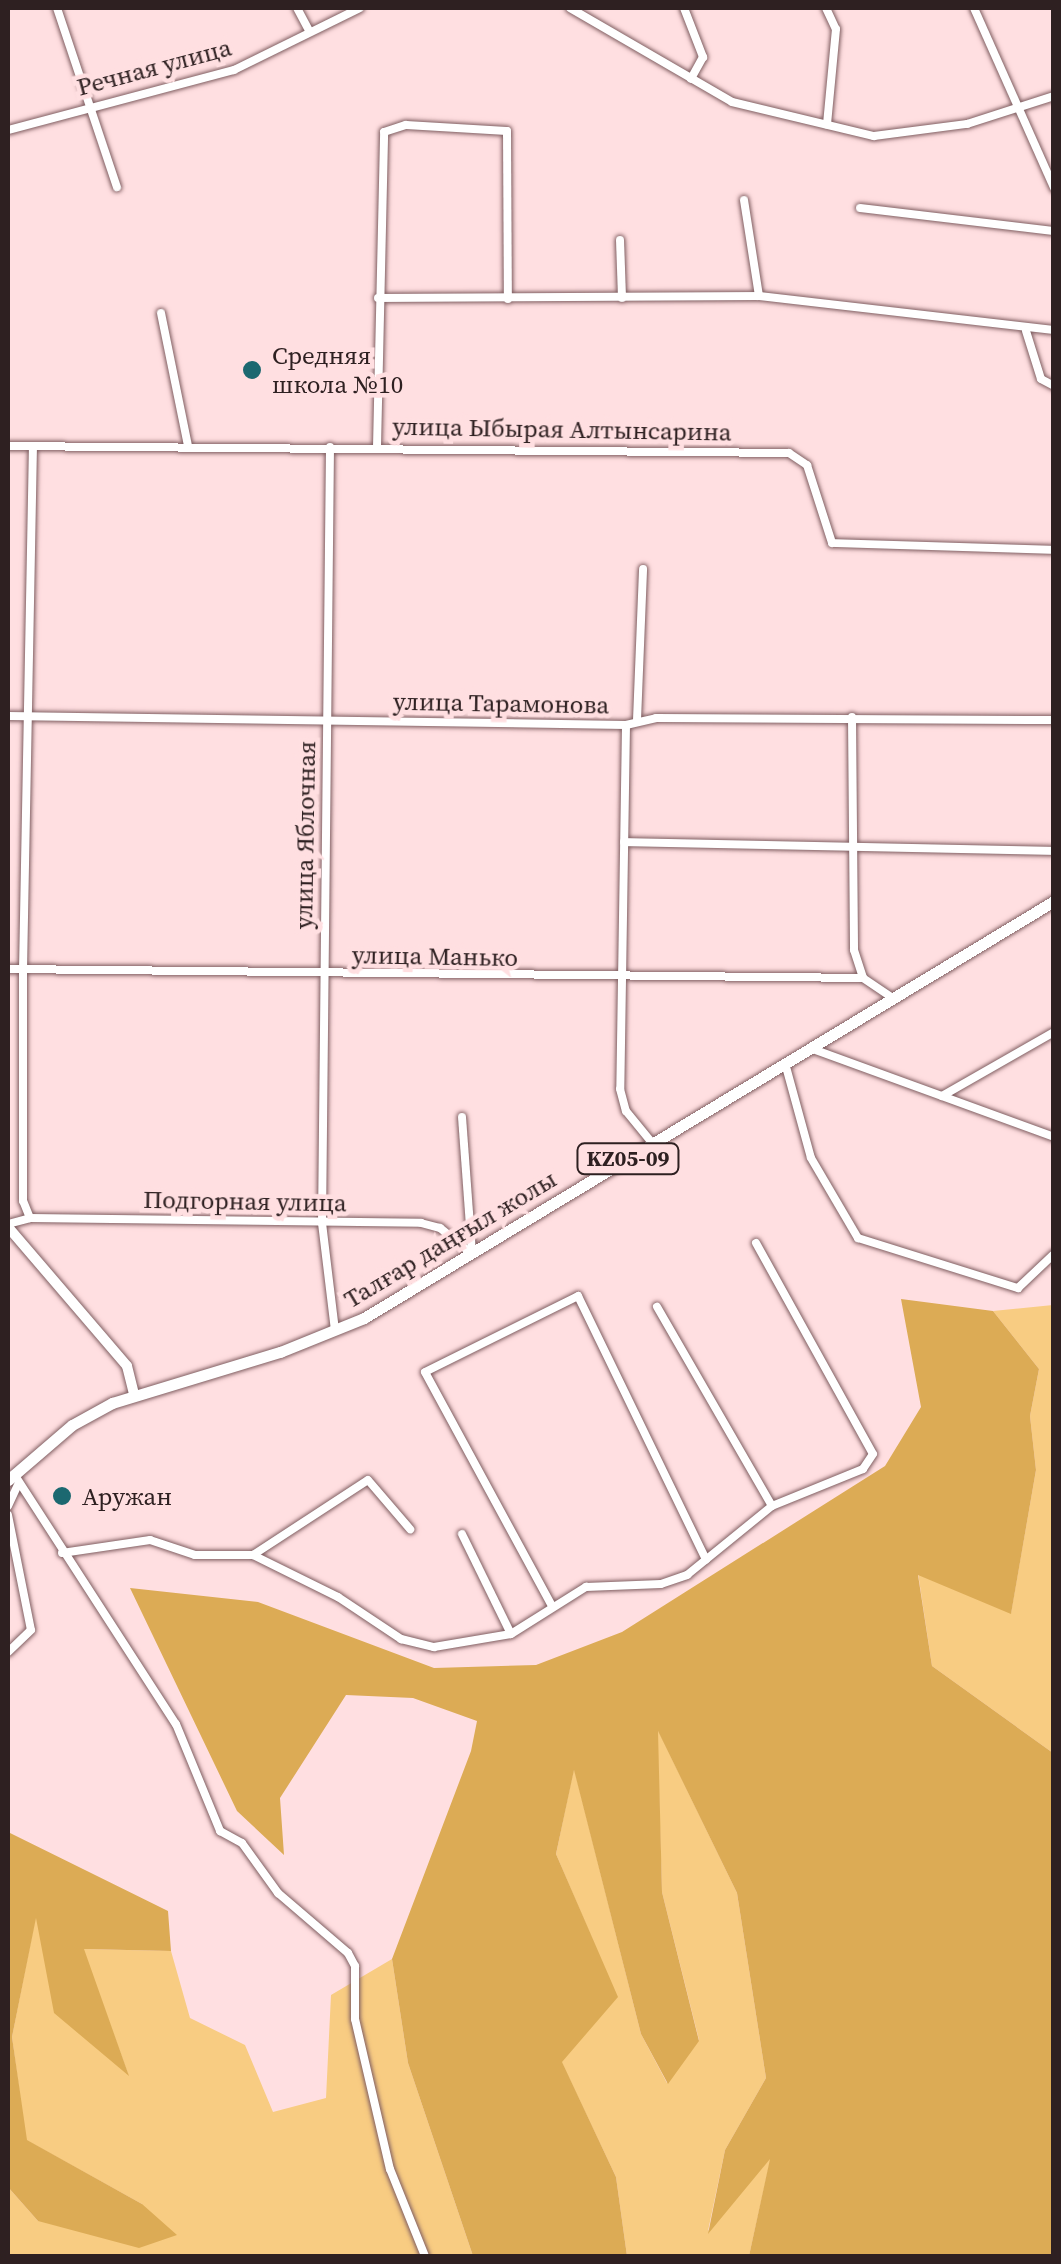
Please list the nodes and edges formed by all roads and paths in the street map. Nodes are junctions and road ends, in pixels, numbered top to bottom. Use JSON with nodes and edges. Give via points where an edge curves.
{"nodes":[{"id":1,"x":57,"y":8,"type":"edge"},
{"id":2,"x":297,"y":8,"type":"edge"},
{"id":3,"x":360,"y":8,"type":"edge"},
{"id":4,"x":570,"y":8,"type":"edge"},
{"id":5,"x":684,"y":8,"type":"edge"},
{"id":6,"x":826,"y":8,"type":"edge"},
{"id":7,"x":974,"y":8,"type":"edge"},
{"id":8,"x":308,"y":31,"type":"junction"},
{"id":9,"x":692,"y":80,"type":"junction"},
{"id":10,"x":1054,"y":96,"type":"edge"},
{"id":11,"x":90,"y":103,"type":"junction"},
{"id":12,"x":1017,"y":108,"type":"junction"},
{"id":13,"x":827,"y":126,"type":"junction"},
{"id":14,"x":8,"y":130,"type":"edge"},
{"id":15,"x":117,"y":187,"type":"dead end"},
{"id":16,"x":1054,"y":188,"type":"edge"},
{"id":17,"x":744,"y":200,"type":"dead end"},
{"id":18,"x":860,"y":208,"type":"dead end"},
{"id":19,"x":1054,"y":231,"type":"edge"},
{"id":20,"x":620,"y":240,"type":"dead end"},
{"id":21,"x":759,"y":296,"type":"junction"},
{"id":22,"x":378,"y":298,"type":"junction"},
{"id":23,"x":622,"y":298,"type":"junction"},
{"id":24,"x":508,"y":299,"type":"junction"},
{"id":25,"x":161,"y":313,"type":"dead end"},
{"id":26,"x":1054,"y":330,"type":"edge"},
{"id":27,"x":1026,"y":331,"type":"junction"},
{"id":28,"x":1054,"y":386,"type":"edge"},
{"id":29,"x":8,"y":446,"type":"edge"},
{"id":30,"x":33,"y":446,"type":"junction"},
{"id":31,"x":188,"y":446,"type":"junction"},
{"id":32,"x":330,"y":447,"type":"junction"},
{"id":33,"x":377,"y":447,"type":"junction"},
{"id":34,"x":1054,"y":550,"type":"edge"},
{"id":35,"x":644,"y":569,"type":"dead end"},
{"id":36,"x":8,"y":716,"type":"edge"},
{"id":37,"x":30,"y":716,"type":"junction"},
{"id":38,"x":852,"y":718,"type":"junction"},
{"id":39,"x":636,"y":720,"type":"junction"},
{"id":40,"x":1054,"y":720,"type":"edge"},
{"id":41,"x":327,"y":721,"type":"junction"},
{"id":42,"x":626,"y":725,"type":"junction"},
{"id":43,"x":624,"y":842,"type":"junction"},
{"id":44,"x":851,"y":848,"type":"junction"},
{"id":45,"x":1054,"y":851,"type":"edge"},
{"id":46,"x":1054,"y":900,"type":"edge"},
{"id":47,"x":8,"y":969,"type":"edge"},
{"id":48,"x":23,"y":970,"type":"junction"},
{"id":49,"x":322,"y":975,"type":"junction"},
{"id":50,"x":862,"y":978,"type":"junction"},
{"id":51,"x":622,"y":980,"type":"junction"},
{"id":52,"x":891,"y":997,"type":"junction"},
{"id":53,"x":1053,"y":1033,"type":"edge"},
{"id":54,"x":810,"y":1048,"type":"junction"},
{"id":55,"x":784,"y":1063,"type":"junction"},
{"id":56,"x":942,"y":1096,"type":"junction"},
{"id":57,"x":462,"y":1118,"type":"dead end"},
{"id":58,"x":1054,"y":1137,"type":"edge"},
{"id":59,"x":653,"y":1144,"type":"junction"},
{"id":60,"x":30,"y":1218,"type":"junction"},
{"id":61,"x":322,"y":1223,"type":"junction"},
{"id":62,"x":8,"y":1226,"type":"edge"},
{"id":63,"x":756,"y":1243,"type":"dead end"},
{"id":64,"x":472,"y":1254,"type":"junction"},
{"id":65,"x":1054,"y":1254,"type":"edge"},
{"id":66,"x":657,"y":1308,"type":"dead end"},
{"id":67,"x":336,"y":1332,"type":"junction"},
{"id":68,"x":134,"y":1394,"type":"junction"},
{"id":69,"x":13,"y":1480,"type":"edge"},
{"id":70,"x":8,"y":1506,"type":"edge"},
{"id":71,"x":772,"y":1506,"type":"junction"},
{"id":72,"x":8,"y":1514,"type":"edge"},
{"id":73,"x":410,"y":1529,"type":"dead end"},
{"id":74,"x":462,"y":1534,"type":"dead end"},
{"id":75,"x":62,"y":1553,"type":"junction"},
{"id":76,"x":253,"y":1555,"type":"junction"},
{"id":77,"x":706,"y":1560,"type":"junction"},
{"id":78,"x":552,"y":1606,"type":"junction"},
{"id":79,"x":511,"y":1634,"type":"junction"},
{"id":80,"x":8,"y":1652,"type":"edge"},
{"id":81,"x":425,"y":2256,"type":"edge"}],
"edges":[{"from":1,"to":11,"type":"street"},
{"from":2,"to":8,"type":"street"},
{"from":3,"to":8,"type":"street","name":"Речная улица"},
{"from":4,"to":9,"type":"street"},
{"from":5,"to":9,"type":"street","via":[[703,58]]},
{"from":6,"to":13,"type":"street","via":[[836,29]]},
{"from":7,"to":12,"type":"street"},
{"from":8,"to":11,"type":"street","name":"Речная улица","via":[[234,70]]},
{"from":9,"to":13,"type":"street","via":[[732,102]]},
{"from":10,"to":12,"type":"street"},
{"from":11,"to":14,"type":"street","name":"Речная улица"},
{"from":11,"to":15,"type":"street"},
{"from":12,"to":13,"type":"street","via":[[911,136]]},
{"from":12,"to":16,"type":"street"},
{"from":17,"to":21,"type":"street"},
{"from":18,"to":19,"type":"street"},
{"from":20,"to":23,"type":"street"},
{"from":21,"to":23,"type":"street"},
{"from":21,"to":27,"type":"street"},
{"from":22,"to":24,"type":"street"},
{"from":22,"to":24,"type":"street","via":[[380,145],[384,132],[406,126],[508,131]]},
{"from":22,"to":33,"type":"street"},
{"from":23,"to":24,"type":"street"},
{"from":25,"to":31,"type":"street"},
{"from":26,"to":27,"type":"street"},
{"from":27,"to":28,"type":"street","via":[[1041,380]]},
{"from":29,"to":30,"type":"street","name":"улица Ыбырая Алтынсарина"},
{"from":30,"to":31,"type":"street","name":"улица Ыбырая Алтынсарина"},
{"from":30,"to":37,"type":"street"},
{"from":31,"to":32,"type":"street","name":"улица Ыбырая Алтынсарина"},
{"from":32,"to":33,"type":"street","name":"улица Ыбырая Алтынсарина"},
{"from":32,"to":41,"type":"street","name":"улица Яблочная"},
{"from":33,"to":34,"type":"street","name":"улица Ыбырая Алтынсарина","via":[[789,453],[807,465],[832,543]]},
{"from":35,"to":39,"type":"street"},
{"from":36,"to":37,"type":"street","name":"улица Тарамонова"},
{"from":37,"to":41,"type":"street","name":"улица Тарамонова"},
{"from":37,"to":48,"type":"street"},
{"from":38,"to":39,"type":"street","name":"улица Тарамонова"},
{"from":38,"to":40,"type":"street","name":"улица Тарамонова"},
{"from":38,"to":44,"type":"street"},
{"from":39,"to":42,"type":"street","name":"улица Тарамонова"},
{"from":41,"to":42,"type":"street","name":"улица Тарамонова"},
{"from":41,"to":49,"type":"street","name":"улица Яблочная"},
{"from":42,"to":43,"type":"street"},
{"from":43,"to":44,"type":"street"},
{"from":43,"to":51,"type":"street"},
{"from":44,"to":45,"type":"street"},
{"from":44,"to":50,"type":"street","via":[[852,932]]},
{"from":46,"to":52,"type":"main road","name":"Талғар даңғыл жолы","number":"KZ05-09"},
{"from":47,"to":48,"type":"street","name":"улица Манько"},
{"from":48,"to":49,"type":"street","name":"улица Манько"},
{"from":48,"to":60,"type":"street","via":[[22,1201]]},
{"from":49,"to":51,"type":"street","name":"улица Манько"},
{"from":49,"to":61,"type":"street","name":"улица Яблочная"},
{"from":50,"to":51,"type":"street","name":"улица Манько"},
{"from":50,"to":52,"type":"street"},
{"from":51,"to":59,"type":"street","via":[[622,1102]]},
{"from":52,"to":54,"type":"main road","name":"Талғар даңғыл жолы","number":"KZ05-09"},
{"from":53,"to":56,"type":"street"},
{"from":54,"to":55,"type":"main road","name":"Талғар даңғыл жолы","number":"KZ05-09"},
{"from":54,"to":56,"type":"street"},
{"from":55,"to":59,"type":"main road","name":"Талғар даңғыл жолы","number":"KZ05-09"},
{"from":55,"to":65,"type":"street","via":[[811,1158],[858,1238],[1018,1288]]},
{"from":56,"to":58,"type":"street"},
{"from":57,"to":64,"type":"street"},
{"from":59,"to":64,"type":"main road","name":"Талғар даңғыл жолы","number":"KZ05-09"},
{"from":60,"to":61,"type":"street","name":"Подгорная улица"},
{"from":60,"to":62,"type":"street","name":"Подгорная улица"},
{"from":61,"to":64,"type":"street","name":"Подгорная улица","via":[[431,1224]]},
{"from":61,"to":67,"type":"street","name":"улица Яблочная"},
{"from":62,"to":68,"type":"street","via":[[127,1366]]},
{"from":63,"to":71,"type":"street","via":[[873,1454],[863,1469]]},
{"from":64,"to":67,"type":"main road","name":"Талғар даңғыл жолы","number":"KZ05-09"},
{"from":66,"to":71,"type":"street"},
{"from":67,"to":68,"type":"main road","name":"Талғар даңғыл жолы","number":"KZ05-09"},
{"from":68,"to":69,"type":"main road","name":"Талғар даңғыл жолы","number":"KZ05-09","via":[[72,1426]]},
{"from":69,"to":70,"type":"street"},
{"from":69,"to":75,"type":"street"},
{"from":71,"to":77,"type":"street"},
{"from":72,"to":80,"type":"street","via":[[30,1630]]},
{"from":73,"to":76,"type":"street","via":[[368,1480]]},
{"from":74,"to":79,"type":"street"},
{"from":75,"to":76,"type":"street","via":[[150,1540],[195,1555]]},
{"from":75,"to":81,"type":"street","via":[[176,1724],[220,1831],[242,1842],[278,1893],[338,1940],[355,1966],[355,2019],[384,2146]]},
{"from":76,"to":79,"type":"street","via":[[323,1588],[400,1639],[463,1646]]},
{"from":77,"to":78,"type":"street","via":[[661,1584],[586,1587]]},
{"from":77,"to":78,"type":"street","via":[[578,1296],[425,1372]]},
{"from":78,"to":79,"type":"street"}]}
